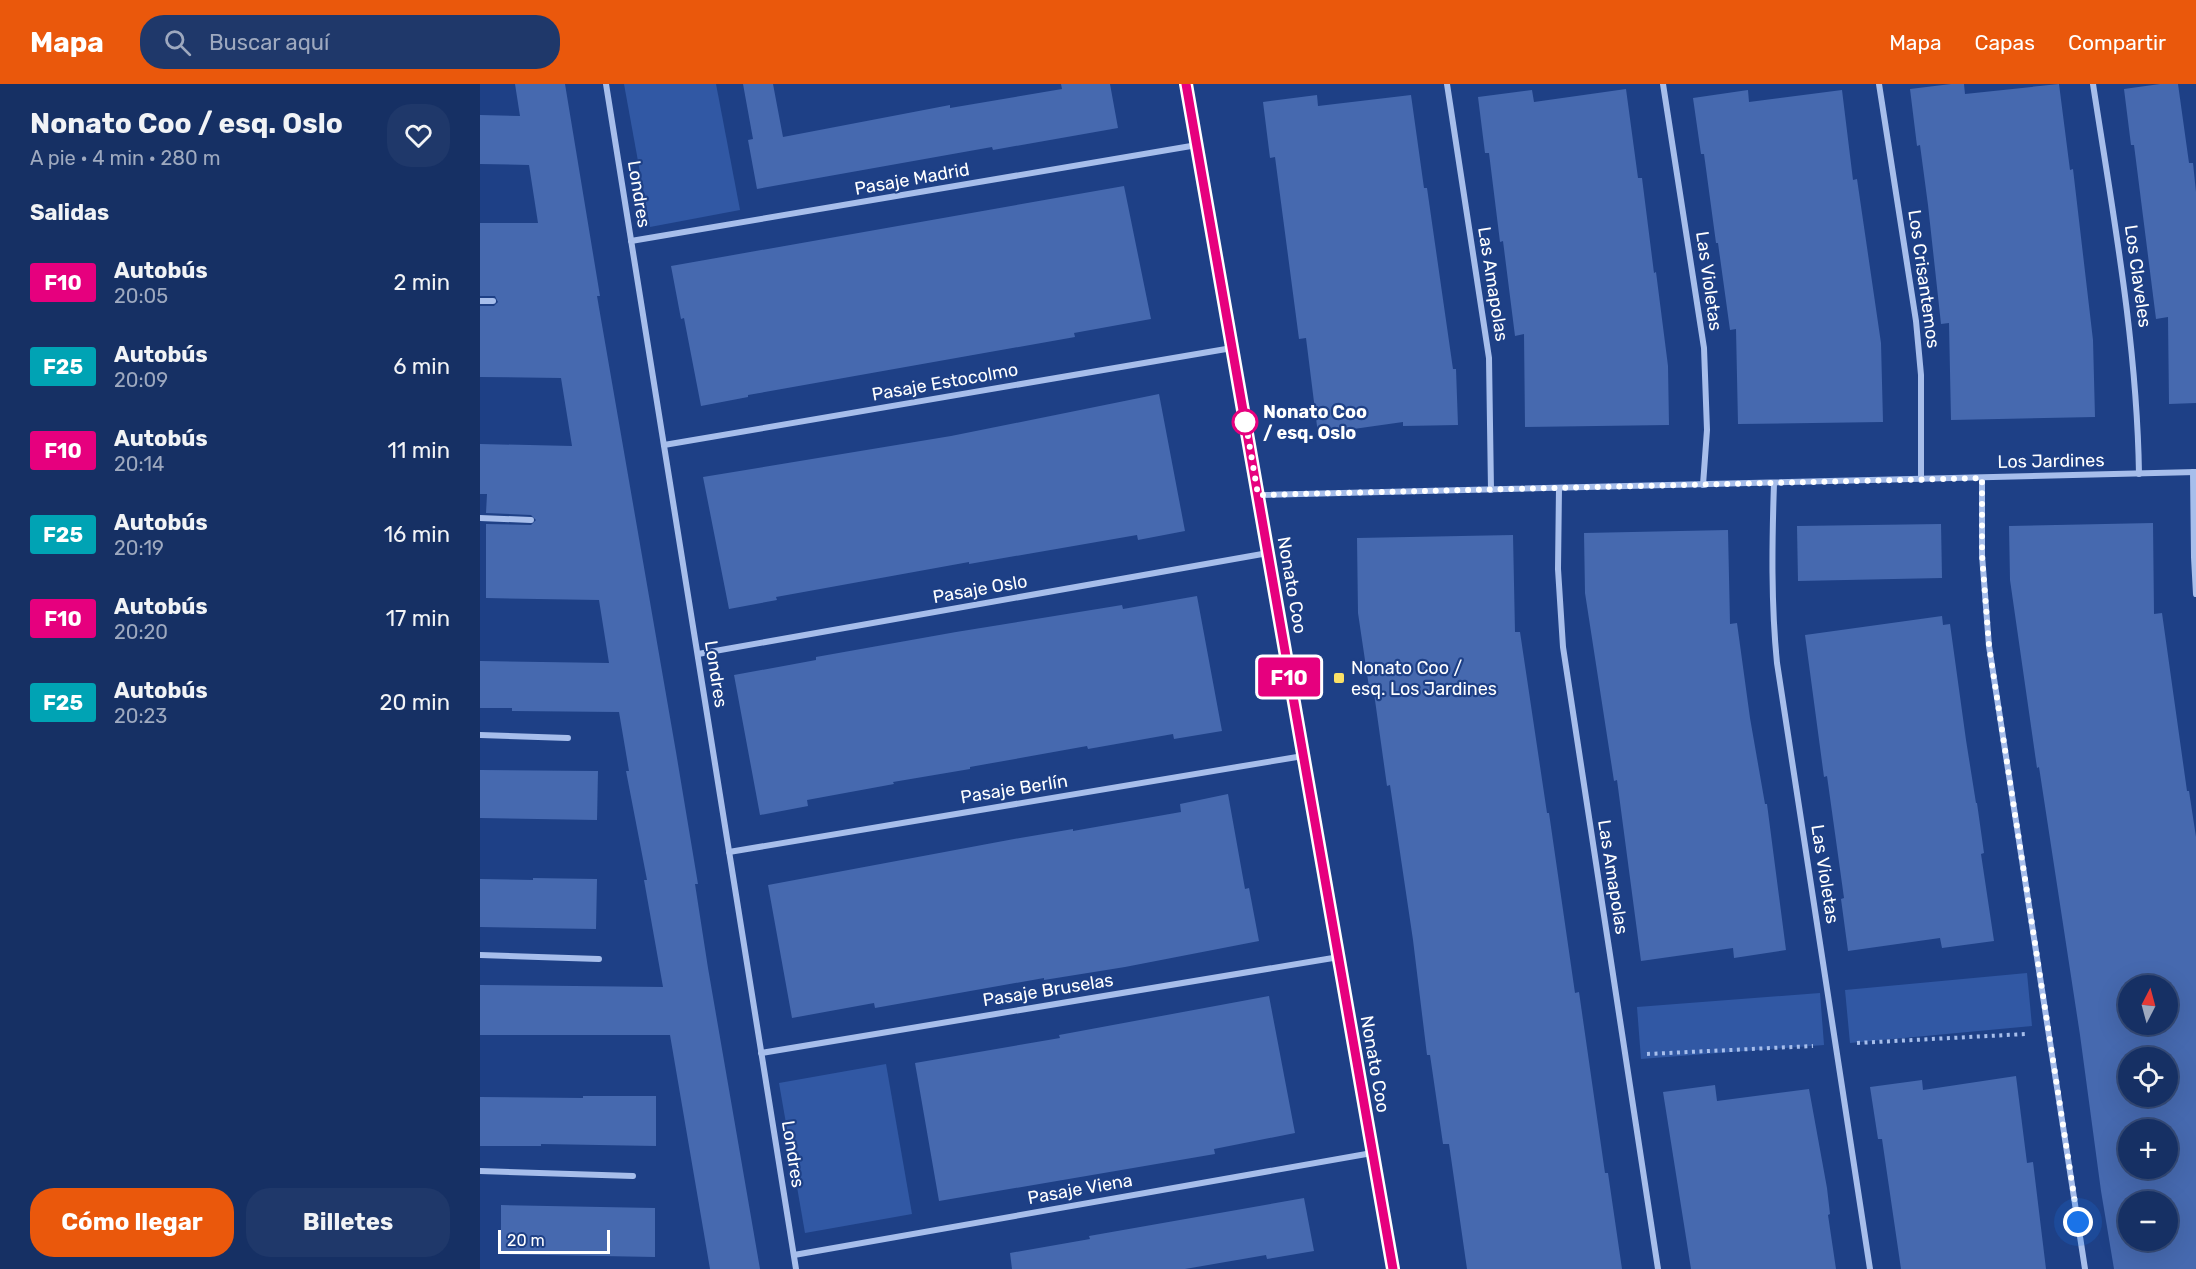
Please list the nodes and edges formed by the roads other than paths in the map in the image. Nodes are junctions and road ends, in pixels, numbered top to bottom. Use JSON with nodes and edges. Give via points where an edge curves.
{"nodes":[{"id":1,"x":606,"y":84,"type":"edge"},
{"id":2,"x":1186,"y":84,"type":"edge"},
{"id":3,"x":1447,"y":84,"type":"edge"},
{"id":4,"x":1663,"y":84,"type":"edge"},
{"id":5,"x":1880,"y":84,"type":"edge"},
{"id":6,"x":2093,"y":84,"type":"edge"},
{"id":7,"x":1197,"y":146,"type":"junction"},
{"id":8,"x":631,"y":242,"type":"junction"},
{"id":9,"x":480,"y":301,"type":"edge"},
{"id":10,"x":493,"y":301,"type":"dead end"},
{"id":11,"x":1232,"y":348,"type":"junction"},
{"id":12,"x":664,"y":445,"type":"junction"},
{"id":13,"x":2194,"y":472,"type":"edge"},
{"id":14,"x":2139,"y":474,"type":"junction"},
{"id":15,"x":1982,"y":478,"type":"junction"},
{"id":16,"x":1922,"y":480,"type":"junction"},
{"id":17,"x":1774,"y":483,"type":"junction"},
{"id":18,"x":1703,"y":485,"type":"junction"},
{"id":19,"x":1559,"y":488,"type":"junction"},
{"id":20,"x":1491,"y":490,"type":"junction"},
{"id":21,"x":1258,"y":495,"type":"junction"},
{"id":22,"x":480,"y":518,"type":"edge"},
{"id":23,"x":531,"y":519,"type":"dead end"},
{"id":24,"x":1268,"y":553,"type":"junction"},
{"id":25,"x":2196,"y":594,"type":"edge"},
{"id":26,"x":698,"y":654,"type":"junction"},
{"id":27,"x":480,"y":735,"type":"edge"},
{"id":28,"x":568,"y":738,"type":"dead end"},
{"id":29,"x":1303,"y":756,"type":"junction"},
{"id":30,"x":729,"y":852,"type":"junction"},
{"id":31,"x":480,"y":955,"type":"edge"},
{"id":32,"x":1339,"y":957,"type":"junction"},
{"id":33,"x":599,"y":959,"type":"dead end"},
{"id":34,"x":761,"y":1053,"type":"junction"},
{"id":35,"x":1372,"y":1153,"type":"junction"},
{"id":36,"x":480,"y":1171,"type":"edge"},
{"id":37,"x":633,"y":1176,"type":"dead end"},
{"id":38,"x":794,"y":1255,"type":"junction"},
{"id":39,"x":796,"y":1269,"type":"edge"},
{"id":40,"x":1393,"y":1269,"type":"edge"},
{"id":41,"x":1658,"y":1269,"type":"edge"},
{"id":42,"x":1870,"y":1269,"type":"edge"},
{"id":43,"x":2085,"y":1269,"type":"edge"}],
"edges":[{"from":1,"to":8,"type":"street","name":"Londres"},
{"from":2,"to":7,"type":"main road","name":"Nonato Coo"},
{"from":3,"to":20,"type":"street","name":"Las Amapolas","via":[[1489,358]]},
{"from":4,"to":18,"type":"street","name":"Las Violetas","via":[[1704,348],[1707,429]]},
{"from":5,"to":16,"type":"street","name":"Los Crisantemos","via":[[1922,375]]},
{"from":6,"to":14,"type":"street","name":"Los Claveles","via":[[2130,322]]},
{"from":7,"to":8,"type":"street","name":"Pasaje Madrid"},
{"from":7,"to":11,"type":"main road","name":"Nonato Coo"},
{"from":8,"to":12,"type":"street","name":"Londres"},
{"from":9,"to":10,"type":"street"},
{"from":11,"to":12,"type":"street","name":"Pasaje Estocolmo"},
{"from":11,"to":21,"type":"main road","name":"Nonato Coo"},
{"from":12,"to":26,"type":"street","name":"Londres"},
{"from":13,"to":14,"type":"street","name":"Los Jardines"},
{"from":13,"to":25,"type":"street"},
{"from":14,"to":15,"type":"street","name":"Los Jardines"},
{"from":15,"to":16,"type":"street","name":"Los Jardines"},
{"from":15,"to":43,"type":"street","via":[[1982,555],[1989,646]]},
{"from":16,"to":17,"type":"street","name":"Los Jardines"},
{"from":17,"to":18,"type":"street","name":"Los Jardines"},
{"from":17,"to":42,"type":"street","name":"Las Violetas","via":[[1772,572],[1777,663]]},
{"from":18,"to":19,"type":"street","name":"Los Jardines"},
{"from":19,"to":20,"type":"street","name":"Los Jardines"},
{"from":19,"to":41,"type":"street","name":"Las Amapolas","via":[[1558,569],[1563,647]]},
{"from":20,"to":21,"type":"street","name":"Los Jardines"},
{"from":21,"to":24,"type":"main road","name":"Nonato Coo"},
{"from":22,"to":23,"type":"street"},
{"from":24,"to":26,"type":"street","name":"Pasaje Oslo"},
{"from":24,"to":29,"type":"main road","name":"Nonato Coo"},
{"from":26,"to":30,"type":"street","name":"Londres"},
{"from":27,"to":28,"type":"street"},
{"from":29,"to":30,"type":"street","name":"Pasaje Berlín"},
{"from":29,"to":32,"type":"main road","name":"Nonato Coo"},
{"from":30,"to":34,"type":"street","name":"Londres"},
{"from":31,"to":33,"type":"street"},
{"from":32,"to":34,"type":"street","name":"Pasaje Bruselas"},
{"from":32,"to":35,"type":"main road","name":"Nonato Coo"},
{"from":34,"to":38,"type":"street","name":"Londres"},
{"from":35,"to":38,"type":"street","name":"Pasaje Viena"},
{"from":35,"to":40,"type":"main road","name":"Nonato Coo"},
{"from":36,"to":37,"type":"street"},
{"from":38,"to":39,"type":"street","name":"Londres"}]}
